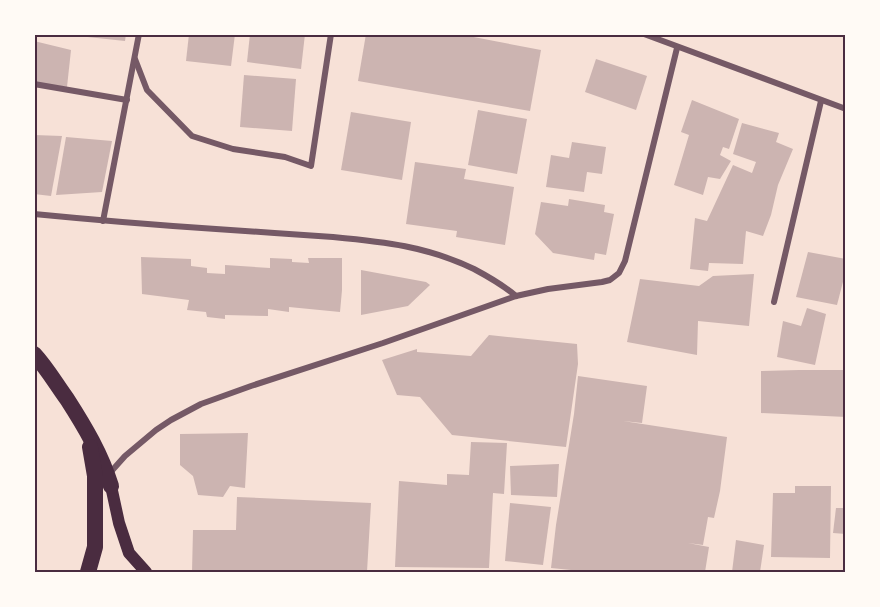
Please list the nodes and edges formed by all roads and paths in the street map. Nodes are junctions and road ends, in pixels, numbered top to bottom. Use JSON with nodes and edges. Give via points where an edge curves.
{"nodes":[{"id":1,"x":140,"y":34,"type":"edge"},
{"id":2,"x":331,"y":34,"type":"edge"},
{"id":3,"x":644,"y":34,"type":"edge"},
{"id":4,"x":677,"y":48,"type":"junction"},
{"id":5,"x":135,"y":59,"type":"junction"},
{"id":6,"x":34,"y":84,"type":"edge"},
{"id":7,"x":127,"y":100,"type":"junction"},
{"id":8,"x":821,"y":101,"type":"junction"},
{"id":9,"x":846,"y":109,"type":"edge"},
{"id":10,"x":34,"y":214,"type":"edge"},
{"id":11,"x":103,"y":221,"type":"junction"},
{"id":12,"x":516,"y":296,"type":"junction"},
{"id":13,"x":774,"y":303,"type":"dead end"},
{"id":14,"x":38,"y":360,"type":"edge"},
{"id":15,"x":88,"y":432,"type":"junction"},
{"id":16,"x":110,"y":481,"type":"junction"},
{"id":17,"x":88,"y":573,"type":"edge"},
{"id":18,"x":146,"y":573,"type":"edge"}],
"edges":[{"from":1,"to":5,"type":"street"},
{"from":2,"to":5,"type":"street","via":[[311,166],[192,136],[147,90]]},
{"from":3,"to":4,"type":"street"},
{"from":4,"to":8,"type":"street"},
{"from":4,"to":12,"type":"street","via":[[622,268],[615,277],[602,282]]},
{"from":5,"to":7,"type":"street"},
{"from":6,"to":7,"type":"street"},
{"from":7,"to":11,"type":"street"},
{"from":8,"to":9,"type":"street"},
{"from":8,"to":13,"type":"street"},
{"from":10,"to":11,"type":"street"},
{"from":11,"to":12,"type":"street","via":[[390,242],[445,256],[498,282]]},
{"from":12,"to":16,"type":"street","via":[[201,404],[156,430],[125,456]]},
{"from":14,"to":15,"type":"highway"},
{"from":15,"to":16,"type":"highway"},
{"from":15,"to":17,"type":"highway","via":[[95,510],[95,547]]},
{"from":16,"to":18,"type":"main road","via":[[129,553]]}]}
